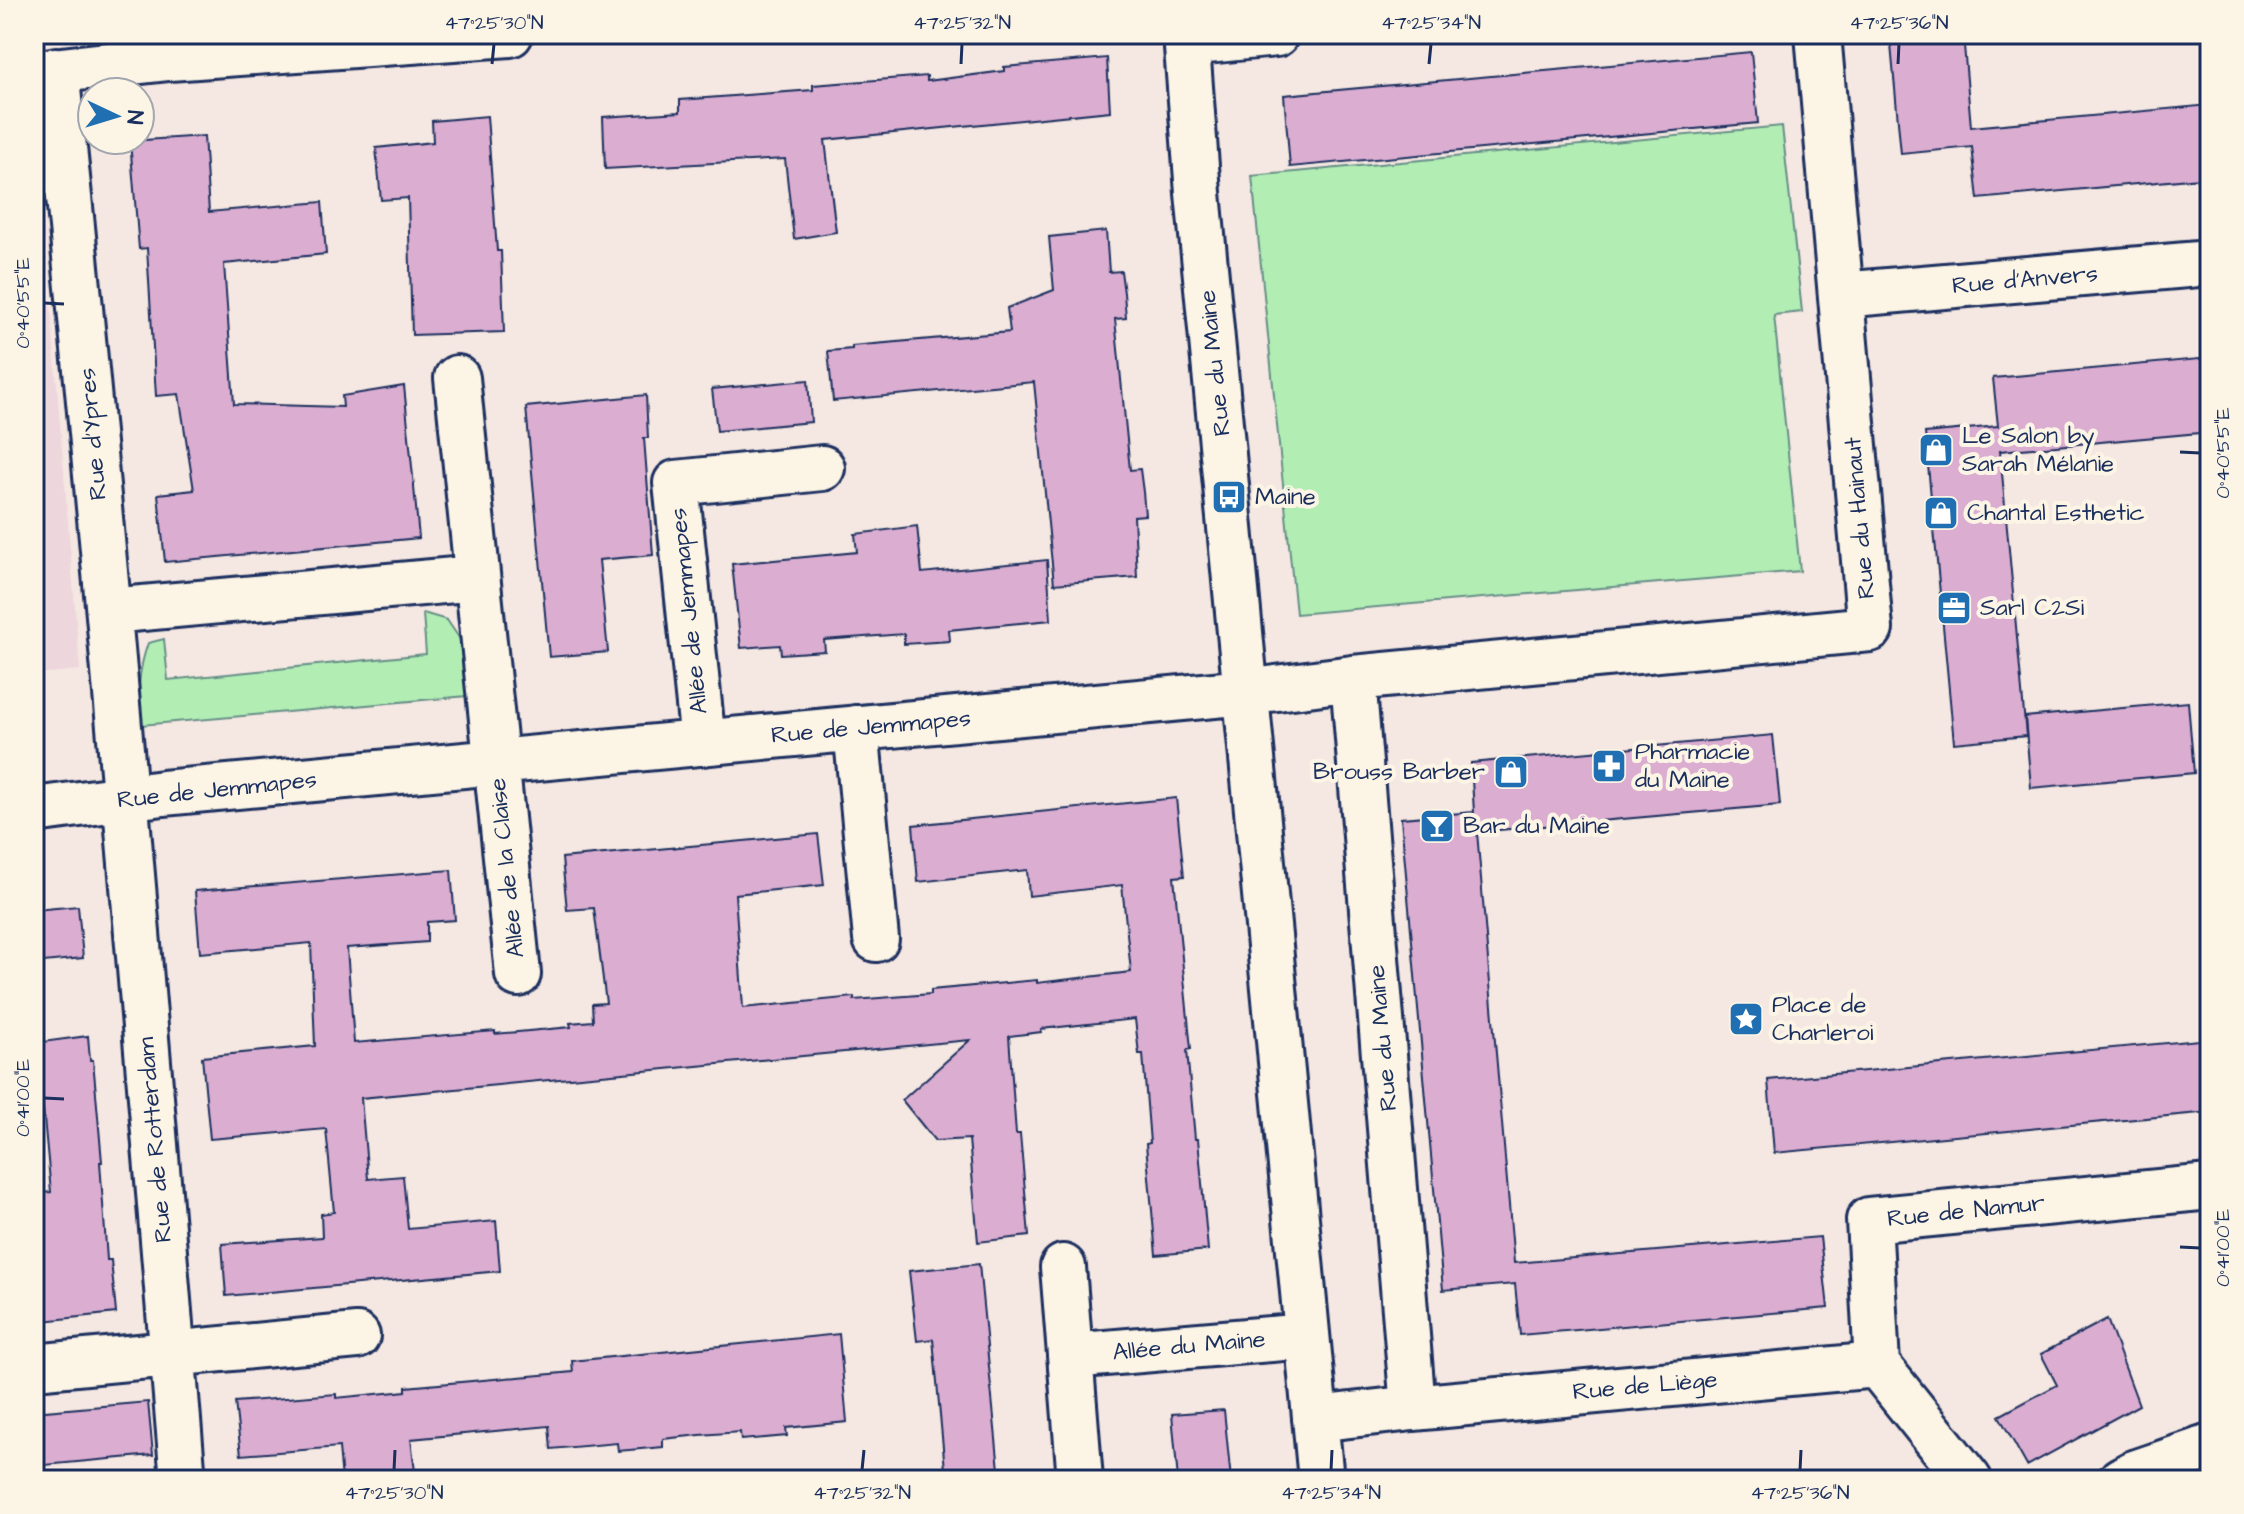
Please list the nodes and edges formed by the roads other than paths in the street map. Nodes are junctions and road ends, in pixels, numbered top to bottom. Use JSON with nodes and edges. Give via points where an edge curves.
{"nodes":[{"id":1,"x":510,"y":34,"type":"edge"},
{"id":2,"x":1276,"y":34,"type":"edge"},
{"id":3,"x":1818,"y":34,"type":"edge"},
{"id":4,"x":1187,"y":38,"type":"edge"},
{"id":5,"x":45,"y":71,"type":"edge"},
{"id":6,"x":2210,"y":263,"type":"edge"},
{"id":7,"x":1841,"y":295,"type":"junction"},
{"id":8,"x":457,"y":378,"type":"dead end"},
{"id":9,"x":822,"y":468,"type":"dead end"},
{"id":10,"x":477,"y":578,"type":"junction"},
{"id":11,"x":109,"y":611,"type":"junction"},
{"id":12,"x":1353,"y":678,"type":"junction"},
{"id":13,"x":1246,"y":692,"type":"junction"},
{"id":14,"x":856,"y":728,"type":"junction"},
{"id":15,"x":703,"y":743,"type":"junction"},
{"id":16,"x":496,"y":762,"type":"junction"},
{"id":17,"x":127,"y":799,"type":"junction"},
{"id":18,"x":34,"y":810,"type":"edge"},
{"id":19,"x":876,"y":939,"type":"dead end"},
{"id":20,"x":518,"y":974,"type":"dead end"},
{"id":21,"x":2210,"y":1187,"type":"edge"},
{"id":22,"x":1063,"y":1267,"type":"dead end"},
{"id":23,"x":357,"y":1336,"type":"dead end"},
{"id":24,"x":1307,"y":1336,"type":"junction"},
{"id":25,"x":173,"y":1353,"type":"junction"},
{"id":26,"x":1070,"y":1356,"type":"junction"},
{"id":27,"x":1877,"y":1365,"type":"junction"},
{"id":28,"x":34,"y":1367,"type":"edge"},
{"id":29,"x":1413,"y":1408,"type":"junction"},
{"id":30,"x":1315,"y":1419,"type":"junction"},
{"id":31,"x":2210,"y":1447,"type":"edge"},
{"id":32,"x":183,"y":1480,"type":"edge"},
{"id":33,"x":1080,"y":1480,"type":"edge"},
{"id":34,"x":1321,"y":1480,"type":"edge"},
{"id":35,"x":1969,"y":1480,"type":"edge"},
{"id":36,"x":2121,"y":1480,"type":"edge"}],
"edges":[{"from":1,"to":5,"type":"street"},
{"from":2,"to":4,"type":"street"},
{"from":3,"to":7,"type":"street","name":"Rue du Hainaut"},
{"from":4,"to":13,"type":"street","name":"Rue du Maine"},
{"from":5,"to":11,"type":"street","name":"Rue d'Ypres","via":[[89,387]]},
{"from":6,"to":7,"type":"street","name":"Rue d'Anvers"},
{"from":7,"to":12,"type":"street","name":"Rue du Hainaut","via":[[1870,629]]},
{"from":8,"to":10,"type":"street"},
{"from":9,"to":15,"type":"street","name":"Allée de Jemmapes","via":[[676,483]]},
{"from":10,"to":11,"type":"street"},
{"from":10,"to":16,"type":"street"},
{"from":11,"to":17,"type":"street","name":"Rue d'Ypres"},
{"from":12,"to":13,"type":"street"},
{"from":12,"to":29,"type":"street","name":"Rue du Maine"},
{"from":13,"to":14,"type":"street","name":"Rue de Jemmapes"},
{"from":13,"to":24,"type":"street","name":"Rue du Maine"},
{"from":14,"to":15,"type":"street","name":"Rue de Jemmapes"},
{"from":14,"to":19,"type":"street"},
{"from":15,"to":16,"type":"street","name":"Rue de Jemmapes"},
{"from":16,"to":17,"type":"street","name":"Rue de Jemmapes"},
{"from":16,"to":20,"type":"street","name":"Allée de la Claise"},
{"from":17,"to":18,"type":"street","name":"Rue de Jemmapes"},
{"from":17,"to":25,"type":"street","name":"Rue de Rotterdam"},
{"from":21,"to":27,"type":"street","name":"Rue de Namur","via":[[1869,1220]]},
{"from":22,"to":26,"type":"street"},
{"from":23,"to":25,"type":"street"},
{"from":24,"to":26,"type":"street","name":"Allée du Maine"},
{"from":24,"to":30,"type":"street","name":"Rue du Maine"},
{"from":25,"to":28,"type":"street"},
{"from":25,"to":32,"type":"street","name":"Rue de Rotterdam"},
{"from":26,"to":33,"type":"street"},
{"from":27,"to":29,"type":"street","name":"Rue de Liège"},
{"from":27,"to":35,"type":"street"},
{"from":29,"to":30,"type":"street"},
{"from":30,"to":34,"type":"street","name":"Rue du Maine"},
{"from":31,"to":36,"type":"street"}]}
